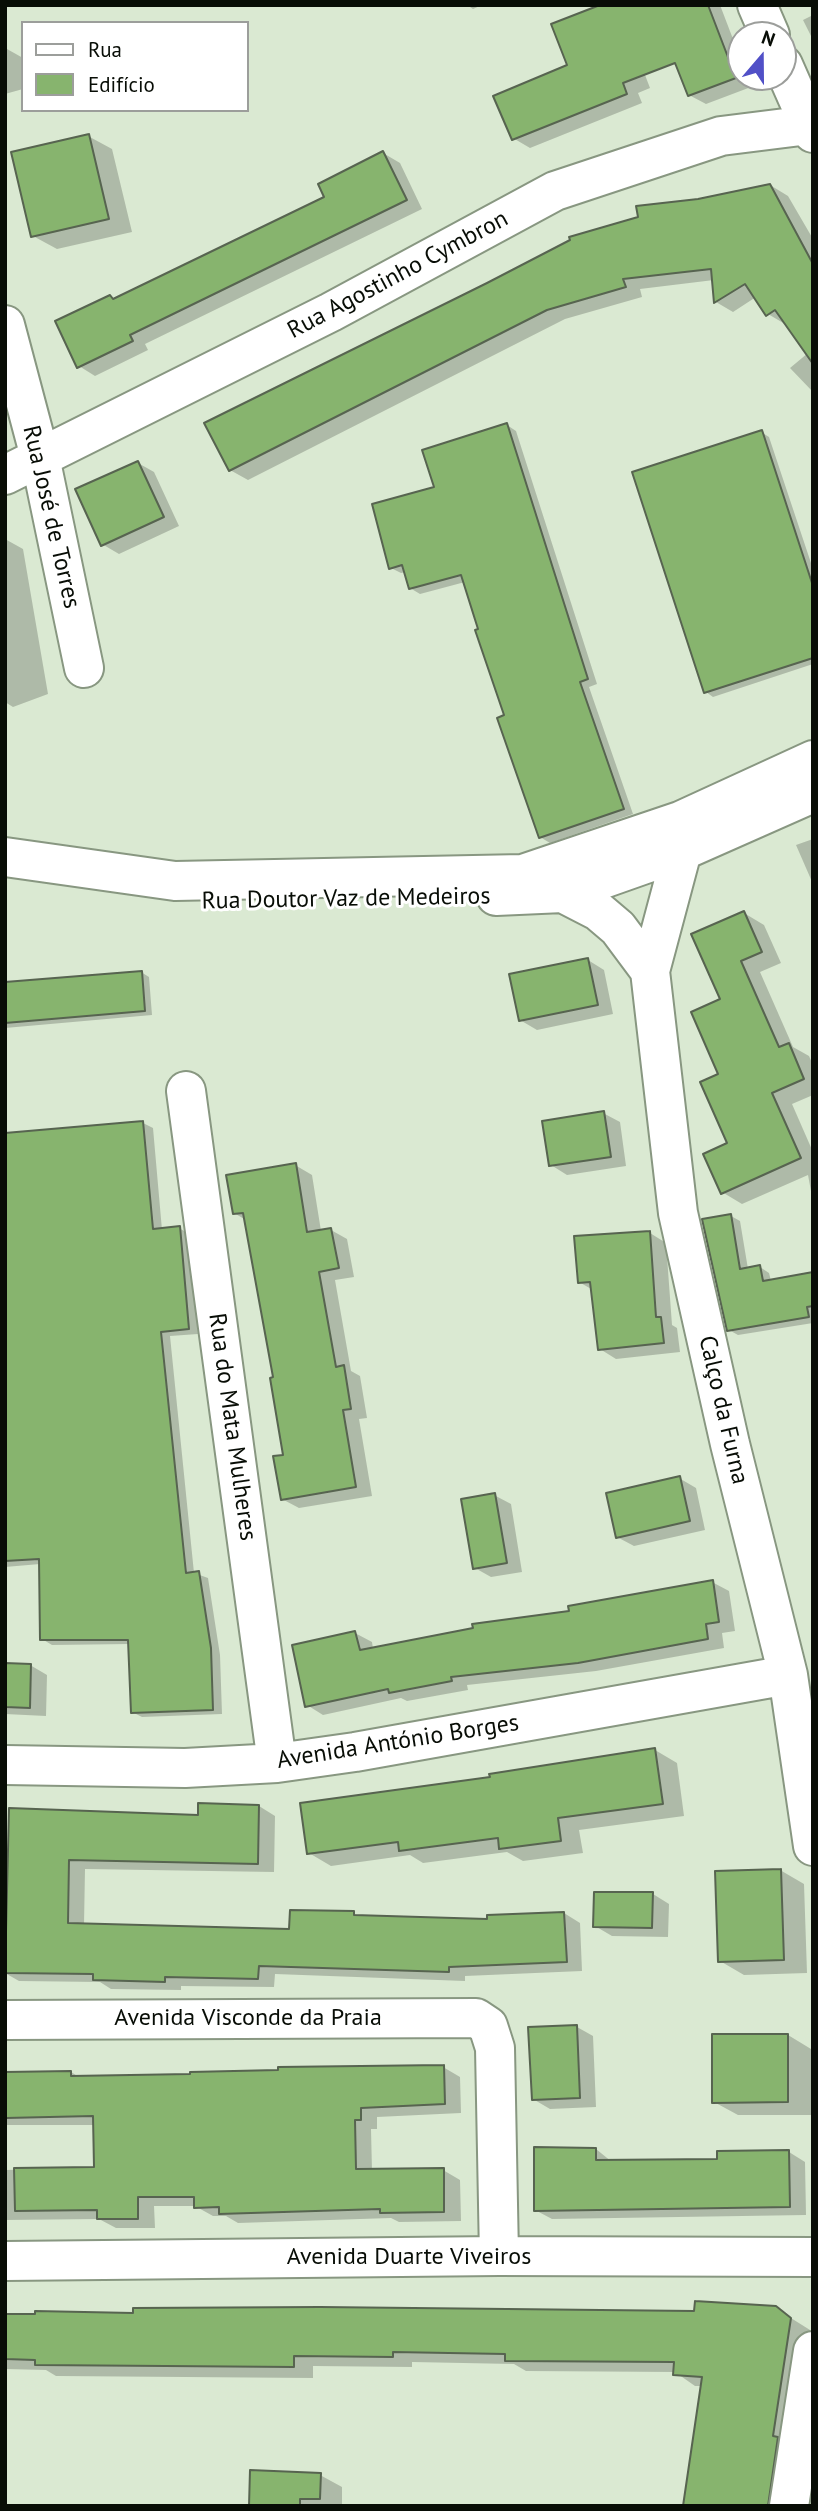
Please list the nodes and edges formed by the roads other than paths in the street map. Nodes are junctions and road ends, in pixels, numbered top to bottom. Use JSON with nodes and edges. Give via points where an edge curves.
{"nodes":[{"id":1,"x":794,"y":91,"type":"edge"},
{"id":2,"x":811,"y":129,"type":"edge"},
{"id":3,"x":5,"y":325,"type":"edge"},
{"id":4,"x":40,"y":457,"type":"junction"},
{"id":5,"x":5,"y":475,"type":"edge"},
{"id":6,"x":84,"y":668,"type":"dead end"},
{"id":7,"x":813,"y":760,"type":"edge"},
{"id":8,"x":813,"y":793,"type":"edge"},
{"id":9,"x":681,"y":836,"type":"junction"},
{"id":10,"x":5,"y":857,"type":"edge"},
{"id":11,"x":5,"y":878,"type":"edge"},
{"id":12,"x":564,"y":893,"type":"junction"},
{"id":13,"x":650,"y":971,"type":"junction"},
{"id":14,"x":186,"y":1091,"type":"dead end"},
{"id":15,"x":788,"y":1675,"type":"junction"},
{"id":16,"x":277,"y":1763,"type":"junction"},
{"id":17,"x":5,"y":1765,"type":"edge"},
{"id":18,"x":813,"y":1846,"type":"edge"},
{"id":19,"x":5,"y":2020,"type":"edge"},
{"id":20,"x":499,"y":2256,"type":"junction"},
{"id":21,"x":813,"y":2257,"type":"edge"},
{"id":22,"x":5,"y":2261,"type":"edge"},
{"id":23,"x":813,"y":2351,"type":"edge"},
{"id":24,"x":789,"y":2506,"type":"edge"}],
"edges":[{"from":1,"to":2,"type":"street"},
{"from":2,"to":4,"type":"street","name":"Rua Agostinho Cymbron","via":[[721,135],[555,191],[331,312]]},
{"from":3,"to":4,"type":"street","name":"Rua José de Torres"},
{"from":4,"to":5,"type":"street","name":"Rua Agostinho Cymbron"},
{"from":4,"to":6,"type":"street","name":"Rua José de Torres"},
{"from":7,"to":9,"type":"street"},
{"from":8,"to":9,"type":"street"},
{"from":9,"to":10,"type":"street","name":"Rua Doutor Vaz de Medeiros","via":[[523,874],[175,881]]},
{"from":9,"to":12,"type":"street","name":"Rua Doutor Vaz de Medeiros"},
{"from":9,"to":13,"type":"street","name":"Calço da Furna"},
{"from":11,"to":12,"type":"street","name":"Rua Doutor Vaz de Medeiros","via":[[179,901]]},
{"from":12,"to":13,"type":"street","via":[[618,928]]},
{"from":13,"to":15,"type":"street","name":"Calço da Furna","via":[[678,1213]]},
{"from":14,"to":16,"type":"street","name":"Rua do Mata Mulheres"},
{"from":15,"to":16,"type":"street","name":"Avenida António Borges"},
{"from":15,"to":18,"type":"street","name":"Calço da Furna"},
{"from":16,"to":17,"type":"street","name":"Avenida António Borges","via":[[185,1768]]},
{"from":19,"to":20,"type":"street","name":"Avenida Visconde da Praia","via":[[476,2018],[488,2026],[495,2048]]},
{"from":20,"to":21,"type":"street","name":"Avenida Duarte Viveiros"},
{"from":20,"to":22,"type":"street","name":"Avenida Duarte Viveiros"},
{"from":23,"to":24,"type":"street"}]}
